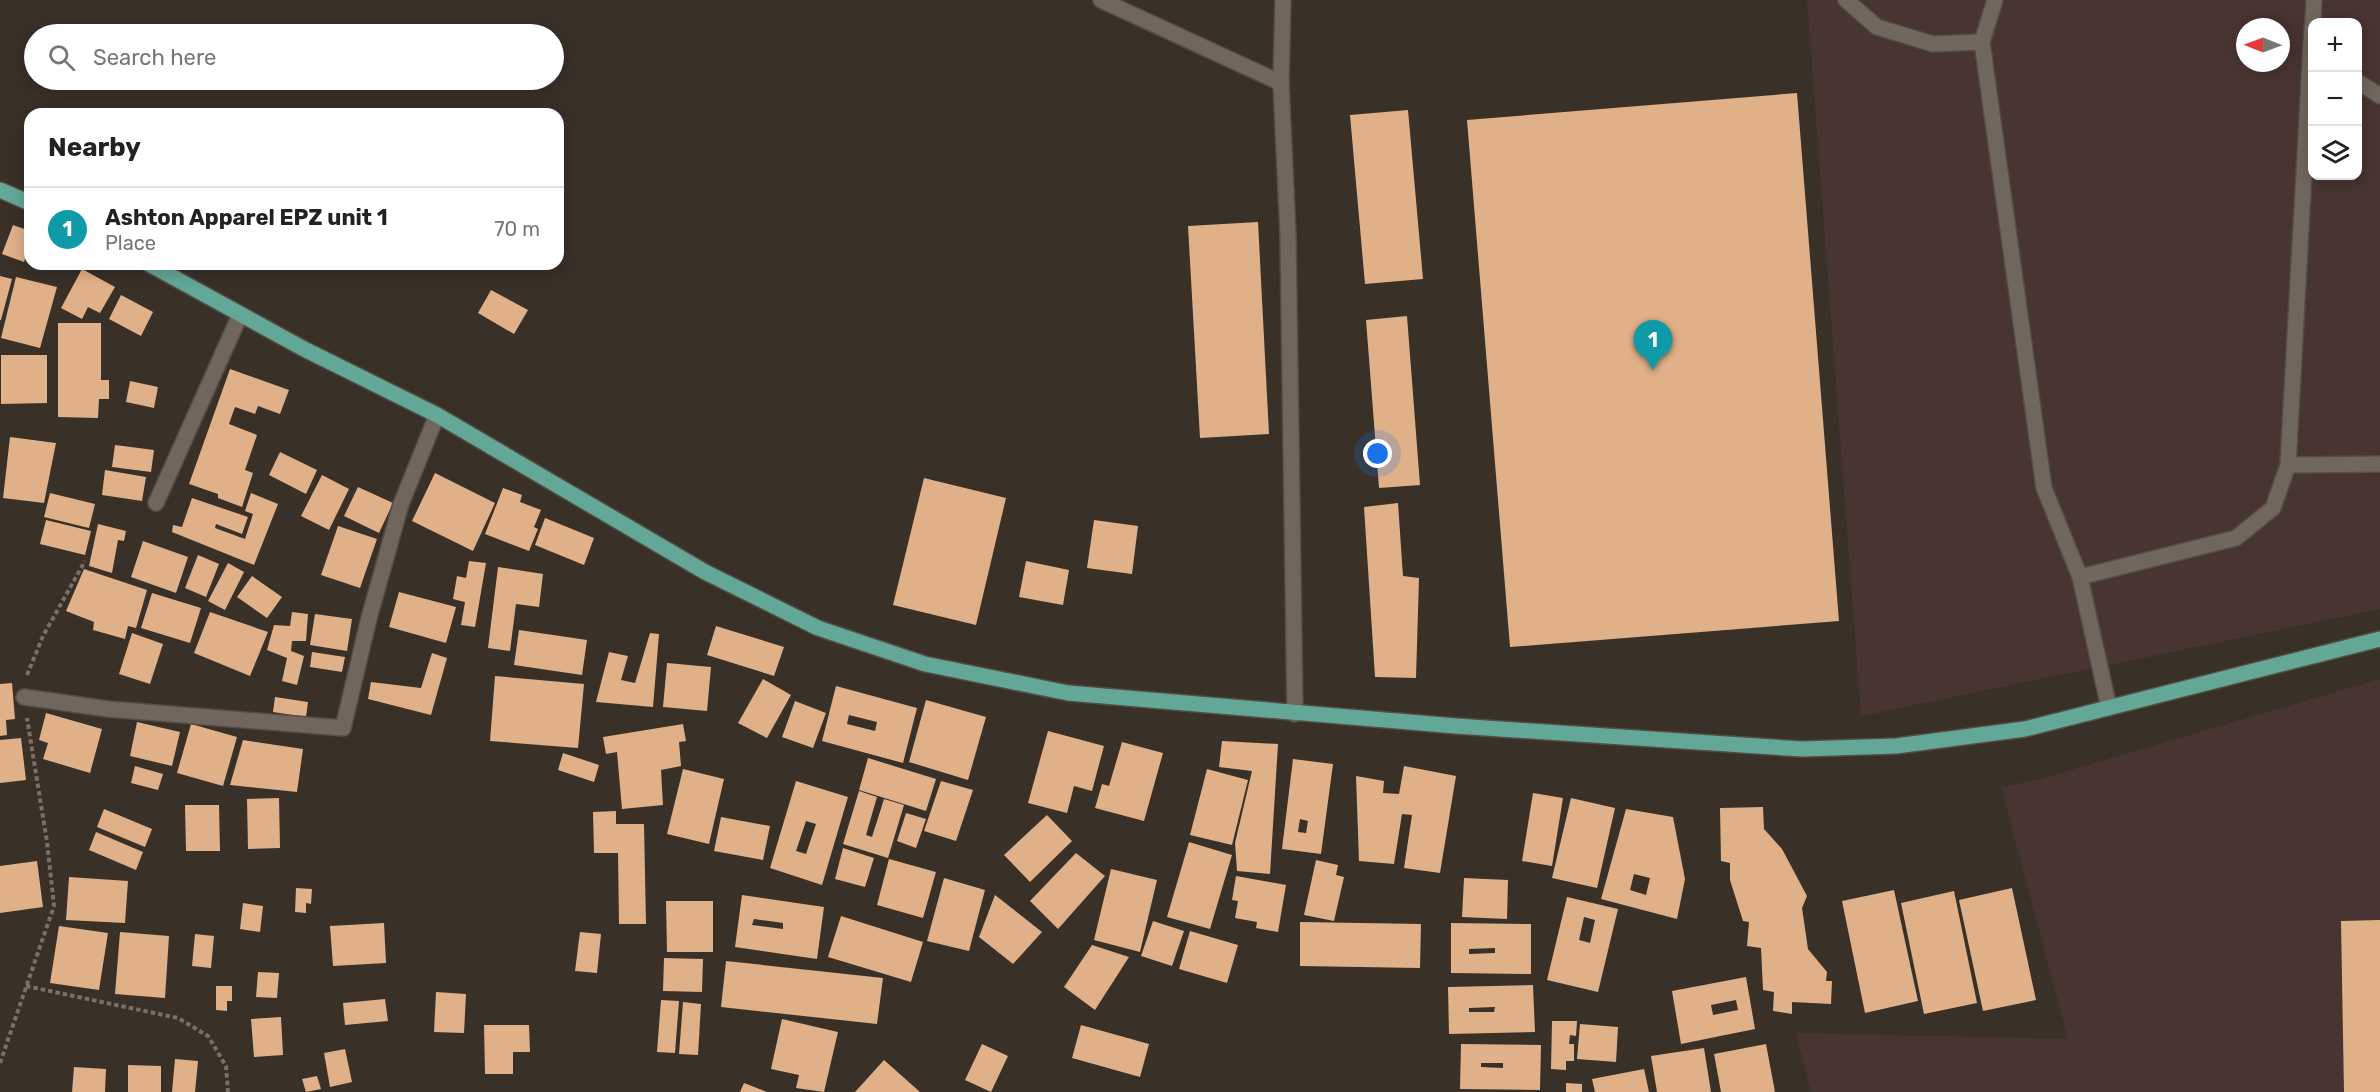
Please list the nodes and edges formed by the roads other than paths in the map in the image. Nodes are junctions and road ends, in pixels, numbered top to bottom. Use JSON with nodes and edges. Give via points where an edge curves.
{"nodes":[{"id":1,"x":1101,"y":0,"type":"edge"},
{"id":2,"x":1283,"y":0,"type":"edge"},
{"id":3,"x":1846,"y":0,"type":"edge"},
{"id":4,"x":1995,"y":0,"type":"edge"},
{"id":5,"x":2314,"y":0,"type":"edge"},
{"id":6,"x":2313,"y":18,"type":"edge"},
{"id":7,"x":1982,"y":42,"type":"junction"},
{"id":8,"x":2311,"y":72,"type":"edge"},
{"id":9,"x":1281,"y":83,"type":"junction"},
{"id":10,"x":2362,"y":85,"type":"edge"},
{"id":11,"x":2380,"y":96,"type":"edge"},
{"id":12,"x":0,"y":190,"type":"edge"},
{"id":13,"x":24,"y":200,"type":"edge"},
{"id":14,"x":160,"y":270,"type":"edge"},
{"id":15,"x":240,"y":315,"type":"junction"},
{"id":16,"x":437,"y":415,"type":"junction"},
{"id":17,"x":2380,"y":464,"type":"edge"},
{"id":18,"x":2288,"y":465,"type":"junction"},
{"id":19,"x":156,"y":503,"type":"dead end"},
{"id":20,"x":2079,"y":578,"type":"junction"},
{"id":21,"x":2380,"y":639,"type":"edge"},
{"id":22,"x":24,"y":697,"type":"road end"},
{"id":23,"x":2109,"y":708,"type":"junction"},
{"id":24,"x":1295,"y":714,"type":"junction"}],
"edges":[{"from":1,"to":9,"type":"street"},
{"from":2,"to":9,"type":"street"},
{"from":3,"to":7,"type":"street","via":[[1877,27],[1934,44]]},
{"from":4,"to":7,"type":"street"},
{"from":5,"to":6,"type":"street"},
{"from":7,"to":20,"type":"street","via":[[2044,488]]},
{"from":8,"to":18,"type":"street"},
{"from":9,"to":24,"type":"street","via":[[1288,235]]},
{"from":10,"to":11,"type":"street"},
{"from":12,"to":13,"type":"main road"},
{"from":14,"to":15,"type":"main road"},
{"from":15,"to":16,"type":"main road"},
{"from":15,"to":19,"type":"street"},
{"from":16,"to":22,"type":"street","via":[[401,504],[343,728],[108,709]]},
{"from":16,"to":24,"type":"main road","via":[[695,566],[818,628],[925,664],[1068,693]]},
{"from":17,"to":18,"type":"street"},
{"from":18,"to":20,"type":"street","via":[[2273,508],[2236,538]]},
{"from":20,"to":23,"type":"street"},
{"from":21,"to":23,"type":"main road"},
{"from":23,"to":24,"type":"main road","via":[[1992,735],[1896,746],[1802,749]]}]}
